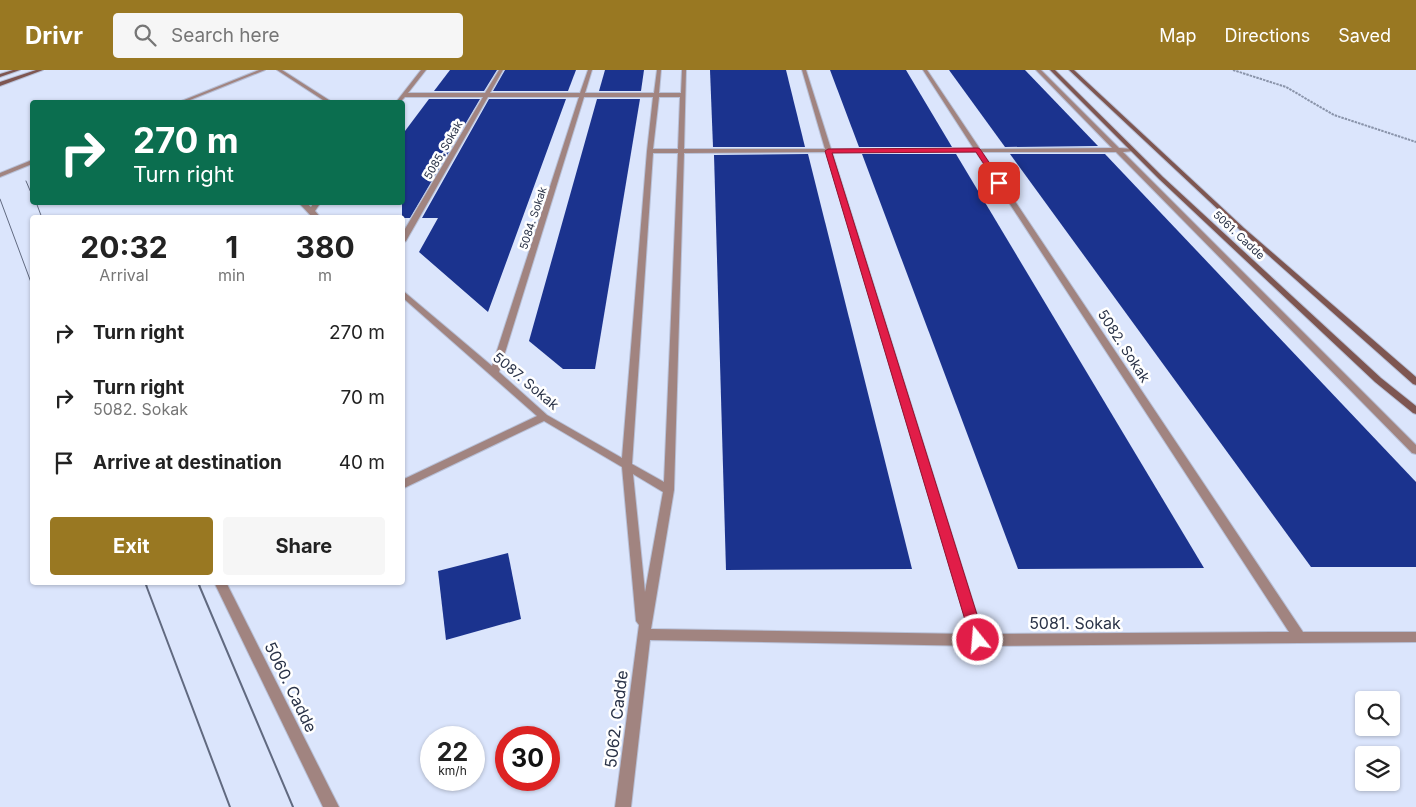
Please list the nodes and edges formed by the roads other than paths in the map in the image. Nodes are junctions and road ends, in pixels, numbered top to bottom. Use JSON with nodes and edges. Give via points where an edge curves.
{"nodes":[{"id":1,"x":18,"y":70,"type":"edge"},
{"id":2,"x":41,"y":70,"type":"edge"},
{"id":3,"x":263,"y":70,"type":"edge"},
{"id":4,"x":280,"y":70,"type":"edge"},
{"id":5,"x":424,"y":70,"type":"edge"},
{"id":6,"x":501,"y":70,"type":"edge"},
{"id":7,"x":590,"y":70,"type":"edge"},
{"id":8,"x":659,"y":70,"type":"edge"},
{"id":9,"x":684,"y":70,"type":"edge"},
{"id":10,"x":804,"y":70,"type":"edge"},
{"id":11,"x":925,"y":70,"type":"edge"},
{"id":12,"x":1038,"y":70,"type":"edge"},
{"id":13,"x":1052,"y":70,"type":"edge"},
{"id":14,"x":1072,"y":70,"type":"edge"},
{"id":15,"x":0,"y":76,"type":"edge"},
{"id":16,"x":0,"y":84,"type":"edge"},
{"id":17,"x":486,"y":95,"type":"junction"},
{"id":18,"x":582,"y":95,"type":"junction"},
{"id":19,"x":656,"y":95,"type":"junction"},
{"id":20,"x":682,"y":95,"type":"junction"},
{"id":21,"x":404,"y":96,"type":"junction"},
{"id":22,"x":193,"y":100,"type":"edge"},
{"id":23,"x":326,"y":100,"type":"edge"},
{"id":24,"x":400,"y":100,"type":"edge"},
{"id":25,"x":978,"y":150,"type":"junction"},
{"id":26,"x":1117,"y":150,"type":"junction"},
{"id":27,"x":1132,"y":150,"type":"junction"},
{"id":28,"x":650,"y":151,"type":"junction"},
{"id":29,"x":680,"y":151,"type":"junction"},
{"id":30,"x":828,"y":151,"type":"junction"},
{"id":31,"x":30,"y":163,"type":"edge"},
{"id":32,"x":0,"y":175,"type":"edge"},
{"id":33,"x":304,"y":205,"type":"edge"},
{"id":34,"x":316,"y":205,"type":"edge"},
{"id":35,"x":311,"y":212,"type":"junction"},
{"id":36,"x":314,"y":215,"type":"edge"},
{"id":37,"x":405,"y":236,"type":"edge"},
{"id":38,"x":405,"y":297,"type":"edge"},
{"id":39,"x":494,"y":373,"type":"junction"},
{"id":40,"x":1416,"y":382,"type":"edge"},
{"id":41,"x":1416,"y":410,"type":"edge"},
{"id":42,"x":544,"y":417,"type":"junction"},
{"id":43,"x":1416,"y":452,"type":"edge"},
{"id":44,"x":627,"y":465,"type":"junction"},
{"id":45,"x":405,"y":484,"type":"edge"},
{"id":46,"x":669,"y":490,"type":"junction"},
{"id":47,"x":221,"y":585,"type":"edge"},
{"id":48,"x":644,"y":634,"type":"junction"},
{"id":49,"x":1416,"y":636,"type":"edge"},
{"id":50,"x":1299,"y":637,"type":"junction"},
{"id":51,"x":978,"y":640,"type":"junction"},
{"id":52,"x":331,"y":807,"type":"edge"},
{"id":53,"x":623,"y":807,"type":"edge"}],
"edges":[{"from":1,"to":15,"type":"street"},
{"from":2,"to":16,"type":"street"},
{"from":3,"to":22,"type":"street"},
{"from":4,"to":23,"type":"street"},
{"from":5,"to":21,"type":"street"},
{"from":6,"to":17,"type":"street","name":"5085. Sokak"},
{"from":7,"to":18,"type":"street","name":"5084. Sokak"},
{"from":8,"to":19,"type":"street"},
{"from":9,"to":20,"type":"street"},
{"from":10,"to":30,"type":"street"},
{"from":11,"to":25,"type":"street","name":"5082. Sokak"},
{"from":12,"to":26,"type":"street"},
{"from":13,"to":27,"type":"street","name":"5061. Cadde"},
{"from":14,"to":40,"type":"street","name":"5061. Cadde","via":[[1242,229]]},
{"from":17,"to":18,"type":"street"},
{"from":17,"to":21,"type":"street"},
{"from":17,"to":37,"type":"street","name":"5085. Sokak"},
{"from":18,"to":19,"type":"street"},
{"from":18,"to":39,"type":"street","name":"5084. Sokak"},
{"from":19,"to":20,"type":"street"},
{"from":19,"to":28,"type":"street"},
{"from":20,"to":29,"type":"street"},
{"from":21,"to":24,"type":"street"},
{"from":25,"to":26,"type":"street"},
{"from":25,"to":30,"type":"street"},
{"from":25,"to":50,"type":"street","name":"5082. Sokak"},
{"from":26,"to":27,"type":"street"},
{"from":26,"to":43,"type":"street"},
{"from":27,"to":41,"type":"street","name":"5061. Cadde","via":[[1378,380]]},
{"from":28,"to":29,"type":"street"},
{"from":28,"to":44,"type":"street"},
{"from":29,"to":30,"type":"street"},
{"from":29,"to":46,"type":"street"},
{"from":30,"to":51,"type":"street"},
{"from":31,"to":32,"type":"street"},
{"from":33,"to":35,"type":"street"},
{"from":34,"to":35,"type":"street"},
{"from":35,"to":36,"type":"street"},
{"from":38,"to":39,"type":"street","name":"5087. Sokak"},
{"from":39,"to":42,"type":"street","name":"5087. Sokak"},
{"from":42,"to":44,"type":"street","name":"5087. Sokak"},
{"from":42,"to":45,"type":"street"},
{"from":44,"to":46,"type":"street","name":"5087. Sokak"},
{"from":44,"to":48,"type":"street"},
{"from":46,"to":48,"type":"street"},
{"from":47,"to":52,"type":"street","name":"5060. Cadde"},
{"from":48,"to":51,"type":"street","name":"5081. Sokak"},
{"from":48,"to":53,"type":"street","name":"5062. Cadde"},
{"from":49,"to":50,"type":"street","name":"5081. Sokak"},
{"from":50,"to":51,"type":"street","name":"5081. Sokak"}]}
